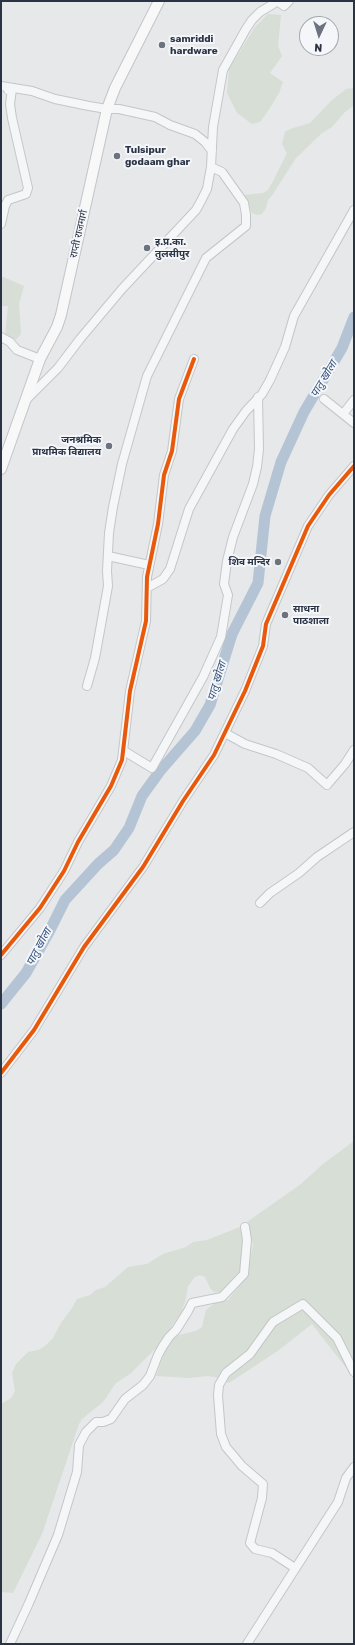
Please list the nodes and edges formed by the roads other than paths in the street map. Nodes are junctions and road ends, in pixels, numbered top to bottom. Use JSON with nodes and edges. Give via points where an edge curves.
{"nodes":[{"id":1,"x":159,"y":1,"type":"edge"},
{"id":2,"x":277,"y":1,"type":"edge"},
{"id":3,"x":289,"y":1,"type":"edge"},
{"id":4,"x":1,"y":86,"type":"edge"},
{"id":5,"x":12,"y":89,"type":"junction"},
{"id":6,"x":1,"y":92,"type":"edge"},
{"id":7,"x":108,"y":109,"type":"junction"},
{"id":8,"x":212,"y":151,"type":"junction"},
{"id":9,"x":211,"y":167,"type":"junction"},
{"id":10,"x":354,"y":210,"type":"edge"},
{"id":11,"x":1,"y":224,"type":"edge"},
{"id":12,"x":1,"y":337,"type":"edge"},
{"id":13,"x":40,"y":359,"type":"junction"},
{"id":14,"x":194,"y":359,"type":"dead end"},
{"id":15,"x":258,"y":397,"type":"junction"},
{"id":16,"x":324,"y":399,"type":"dead end"},
{"id":17,"x":354,"y":400,"type":"edge"},
{"id":18,"x":25,"y":401,"type":"junction"},
{"id":19,"x":343,"y":414,"type":"junction"},
{"id":20,"x":354,"y":423,"type":"edge"},
{"id":21,"x":354,"y":466,"type":"edge"},
{"id":22,"x":1,"y":469,"type":"edge"},
{"id":23,"x":108,"y":556,"type":"junction"},
{"id":24,"x":149,"y":565,"type":"junction"},
{"id":25,"x":147,"y":588,"type":"junction"},
{"id":26,"x":87,"y":686,"type":"dead end"},
{"id":27,"x":225,"y":732,"type":"junction"},
{"id":28,"x":354,"y":750,"type":"edge"},
{"id":29,"x":124,"y":751,"type":"junction"},
{"id":30,"x":354,"y":832,"type":"edge"},
{"id":31,"x":260,"y":903,"type":"dead end"},
{"id":32,"x":1,"y":955,"type":"edge"},
{"id":33,"x":1,"y":1073,"type":"edge"},
{"id":34,"x":245,"y":1227,"type":"dead end"},
{"id":35,"x":354,"y":1372,"type":"edge"},
{"id":36,"x":354,"y":1468,"type":"edge"},
{"id":37,"x":295,"y":1568,"type":"junction"},
{"id":38,"x":10,"y":1644,"type":"edge"},
{"id":39,"x":247,"y":1644,"type":"edge"}],
"edges":[{"from":1,"to":7,"type":"main road","name":"राप्ती राजमार्ग","via":[[115,88]]},
{"from":2,"to":3,"type":"street","via":[[284,6]]},
{"from":2,"to":8,"type":"street","via":[[252,20],[223,70],[213,127]]},
{"from":4,"to":5,"type":"street"},
{"from":5,"to":6,"type":"street"},
{"from":5,"to":7,"type":"street","via":[[32,91],[55,99]]},
{"from":5,"to":11,"type":"street","via":[[12,118],[28,188],[26,194],[8,200]]},
{"from":7,"to":8,"type":"street","via":[[155,117],[195,134]]},
{"from":7,"to":13,"type":"main road","name":"राप्ती राजमार्ग","via":[[61,315]]},
{"from":8,"to":9,"type":"street"},
{"from":9,"to":18,"type":"street","via":[[206,189],[196,210],[122,289],[58,368]]},
{"from":9,"to":23,"type":"street","via":[[222,172],[244,203],[246,226],[206,258],[147,376],[122,464],[109,533]]},
{"from":10,"to":15,"type":"street","via":[[294,316],[270,380]]},
{"from":12,"to":13,"type":"street","via":[[17,350]]},
{"from":13,"to":18,"type":"main road","name":"राप्ती राजमार्ग"},
{"from":14,"to":24,"type":"street","via":[[177,410],[172,451],[164,475],[158,524]]},
{"from":15,"to":25,"type":"street","via":[[233,429],[189,509],[170,569],[163,579]]},
{"from":15,"to":29,"type":"street","via":[[257,467],[227,561],[224,584],[228,596],[221,637],[203,677],[152,768]]},
{"from":16,"to":19,"type":"street"},
{"from":17,"to":19,"type":"street"},
{"from":18,"to":22,"type":"main road","name":"राप्ती राजमार्ग"},
{"from":19,"to":20,"type":"street"},
{"from":21,"to":27,"type":"street","via":[[329,495],[308,526],[266,624],[262,646],[245,691]]},
{"from":23,"to":24,"type":"street"},
{"from":23,"to":26,"type":"street","via":[[108,586],[95,658]]},
{"from":24,"to":25,"type":"street"},
{"from":25,"to":29,"type":"street","via":[[146,621],[130,691]]},
{"from":27,"to":28,"type":"street","via":[[245,744],[308,768],[327,785]]},
{"from":27,"to":33,"type":"street","via":[[214,755],[143,867],[84,947],[34,1030]]},
{"from":29,"to":32,"type":"street","via":[[111,786],[64,871],[40,908]]},
{"from":30,"to":31,"type":"street","via":[[317,857]]},
{"from":34,"to":38,"type":"street","via":[[247,1240],[244,1274],[222,1297],[192,1303],[163,1346],[147,1380],[125,1399],[111,1419],[96,1422],[86,1432],[79,1445],[77,1472],[58,1535]]},
{"from":35,"to":37,"type":"street","via":[[337,1338],[303,1304],[273,1322],[250,1354],[226,1373],[219,1385],[221,1434],[226,1447],[242,1466],[264,1484],[250,1543],[255,1549],[272,1553]]},
{"from":36,"to":37,"type":"street","via":[[346,1478],[338,1502]]},
{"from":37,"to":39,"type":"street"}]}
